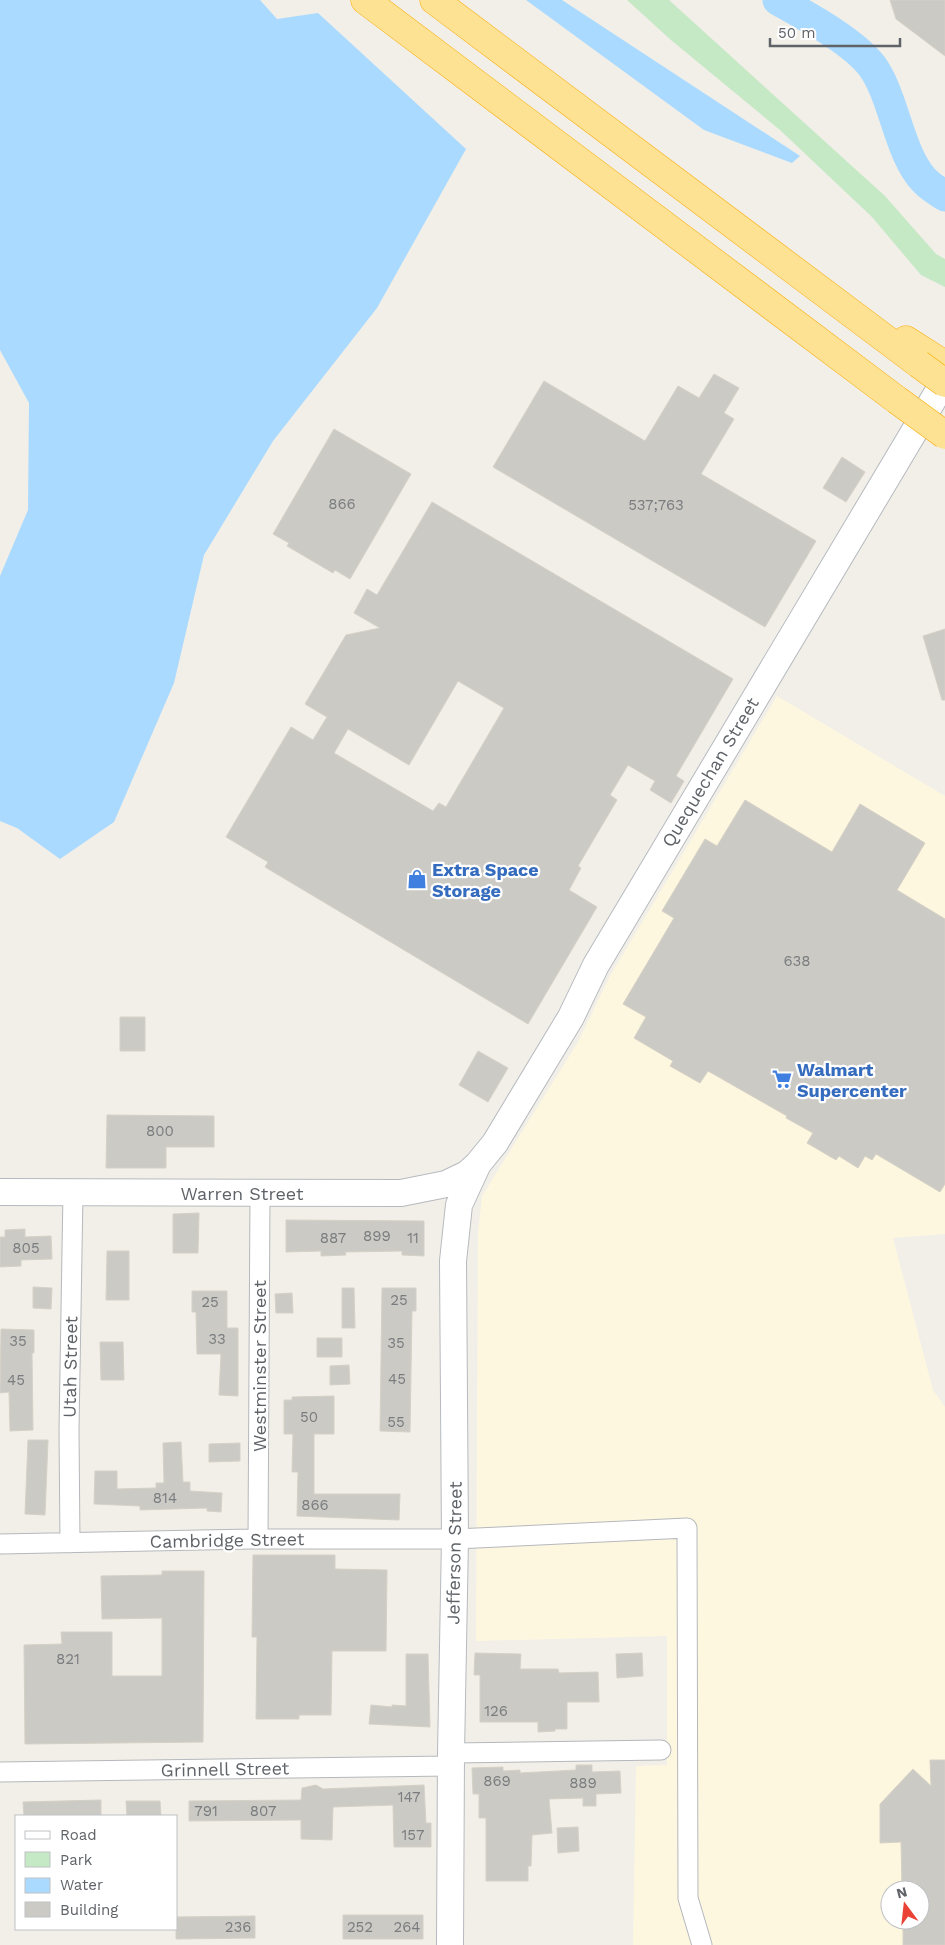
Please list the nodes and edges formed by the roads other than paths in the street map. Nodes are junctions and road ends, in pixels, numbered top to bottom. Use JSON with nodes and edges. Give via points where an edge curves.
{"nodes":[{"id":1,"x":365,"y":0,"type":"edge"},
{"id":2,"x":434,"y":0,"type":"edge"},
{"id":3,"x":930,"y":360,"type":"edge"},
{"id":4,"x":945,"y":382,"type":"edge"},
{"id":5,"x":945,"y":435,"type":"edge"},
{"id":6,"x":478,"y":1165,"type":"junction"},
{"id":7,"x":0,"y":1192,"type":"edge"},
{"id":8,"x":73,"y":1192,"type":"junction"},
{"id":9,"x":260,"y":1193,"type":"junction"},
{"id":10,"x":258,"y":1539,"type":"junction"},
{"id":11,"x":455,"y":1539,"type":"junction"},
{"id":12,"x":70,"y":1542,"type":"junction"},
{"id":13,"x":0,"y":1544,"type":"edge"},
{"id":14,"x":661,"y":1750,"type":"dead end"},
{"id":15,"x":450,"y":1760,"type":"junction"},
{"id":16,"x":0,"y":1772,"type":"edge"},
{"id":17,"x":450,"y":1945,"type":"edge"},
{"id":18,"x":702,"y":1945,"type":"edge"}],
"edges":[{"from":1,"to":5,"type":"highway","bridge":true},
{"from":2,"to":3,"type":"highway","via":[[784,262]]},
{"from":3,"to":4,"type":"highway","bridge":true},
{"from":4,"to":6,"type":"main road","name":"Quequechan Street","via":[[596,965],[566,1025],[495,1143]]},
{"from":6,"to":9,"type":"main road","name":"Warren Street","via":[[457,1180],[413,1192]]},
{"from":6,"to":11,"type":"main road","name":"Jefferson Street","via":[[459,1206],[454,1246]]},
{"from":7,"to":8,"type":"main road","name":"Warren Street"},
{"from":8,"to":9,"type":"main road","name":"Warren Street"},
{"from":8,"to":12,"type":"street","name":"Utah Street"},
{"from":9,"to":10,"type":"street","name":"Westminster Street"},
{"from":10,"to":11,"type":"street","name":"Cambridge Street"},
{"from":10,"to":12,"type":"street","name":"Cambridge Street"},
{"from":11,"to":15,"type":"main road","name":"Jefferson Street"},
{"from":11,"to":18,"type":"street","name":"Cambridge Street","via":[[687,1528],[688,1898]]},
{"from":12,"to":13,"type":"street","name":"Cambridge Street"},
{"from":14,"to":15,"type":"street","name":"Grinnell Street"},
{"from":15,"to":16,"type":"street","name":"Grinnell Street"},
{"from":15,"to":17,"type":"main road","name":"Jefferson Street"}]}
